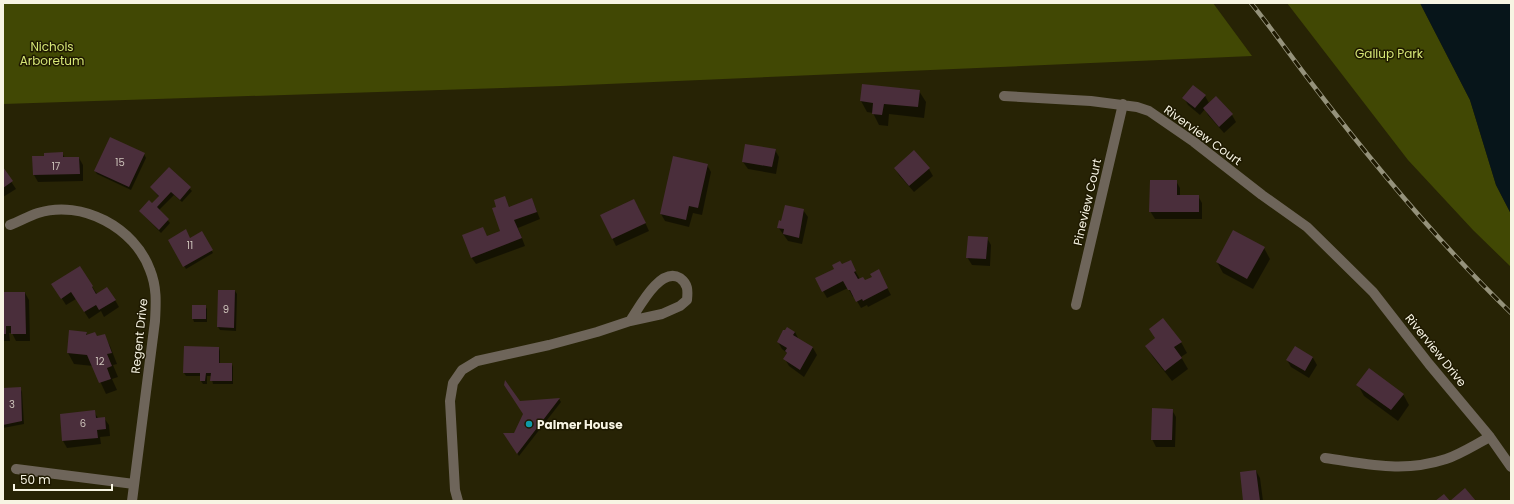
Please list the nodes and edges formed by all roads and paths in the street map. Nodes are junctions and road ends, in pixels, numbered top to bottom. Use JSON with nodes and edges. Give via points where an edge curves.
{"nodes":[{"id":1,"x":1004,"y":96,"type":"dead end"},
{"id":2,"x":1123,"y":104,"type":"junction"},
{"id":3,"x":10,"y":225,"type":"dead end"},
{"id":4,"x":1336,"y":254,"type":"joint"},
{"id":5,"x":1076,"y":305,"type":"dead end"},
{"id":6,"x":630,"y":321,"type":"junction"},
{"id":7,"x":1490,"y":437,"type":"junction"},
{"id":8,"x":1325,"y":458,"type":"dead end"},
{"id":9,"x":1511,"y":467,"type":"edge"},
{"id":10,"x":16,"y":469,"type":"dead end"},
{"id":11,"x":134,"y":484,"type":"junction"},
{"id":12,"x":132,"y":501,"type":"edge"},
{"id":13,"x":458,"y":501,"type":"edge"}],
"edges":[{"from":1,"to":2,"type":"street","name":"Riverview Court"},
{"from":2,"to":4,"type":"street","name":"Riverview Court","via":[[1149,111],[1166,122],[1307,227]]},
{"from":2,"to":5,"type":"street","name":"Pineview Court"},
{"from":3,"to":11,"type":"street","name":"Regent Drive","via":[[39,212],[84,212],[116,226],[142,253],[156,292],[155,321]]},
{"from":4,"to":7,"type":"street","name":"Riverview Drive","via":[[1373,292]]},
{"from":6,"to":6,"type":"street","via":[[662,314],[680,306],[687,300],[688,290],[685,282],[676,276],[666,276],[657,282]]},
{"from":6,"to":13,"type":"street","via":[[549,345],[477,361],[462,370],[453,384],[450,401],[455,490]]},
{"from":7,"to":8,"type":"street","via":[[1447,459],[1416,467],[1392,468]]},
{"from":7,"to":9,"type":"street","name":"Riverview Drive"},
{"from":10,"to":11,"type":"street"},
{"from":11,"to":12,"type":"street","name":"Regent Drive"}]}
